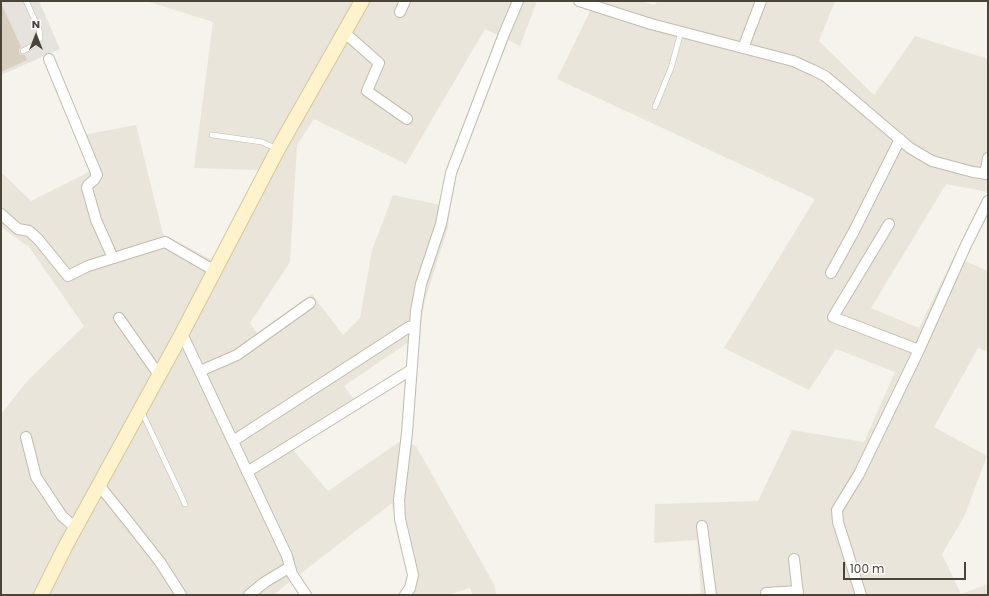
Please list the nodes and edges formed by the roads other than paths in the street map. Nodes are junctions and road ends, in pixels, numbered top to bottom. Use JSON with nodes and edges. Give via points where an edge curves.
{"nodes":[{"id":1,"x":26,"y":1,"type":"edge"},
{"id":2,"x":362,"y":1,"type":"edge"},
{"id":3,"x":405,"y":1,"type":"edge"},
{"id":4,"x":518,"y":1,"type":"edge"},
{"id":5,"x":579,"y":1,"type":"edge"},
{"id":6,"x":761,"y":1,"type":"edge"},
{"id":7,"x":400,"y":12,"type":"dead end"},
{"id":8,"x":681,"y":32,"type":"junction"},
{"id":9,"x":345,"y":33,"type":"junction"},
{"id":10,"x":743,"y":48,"type":"junction"},
{"id":11,"x":23,"y":51,"type":"dead end"},
{"id":12,"x":49,"y":59,"type":"dead end"},
{"id":13,"x":655,"y":107,"type":"dead end"},
{"id":14,"x":407,"y":119,"type":"dead end"},
{"id":15,"x":212,"y":135,"type":"dead end"},
{"id":16,"x":900,"y":139,"type":"junction"},
{"id":17,"x":278,"y":149,"type":"junction"},
{"id":18,"x":988,"y":158,"type":"edge"},
{"id":19,"x":986,"y":174,"type":"edge"},
{"id":20,"x":988,"y":201,"type":"edge"},
{"id":21,"x":1,"y":214,"type":"edge"},
{"id":22,"x":889,"y":224,"type":"dead end"},
{"id":23,"x":113,"y":258,"type":"junction"},
{"id":24,"x":215,"y":271,"type":"junction"},
{"id":25,"x":831,"y":273,"type":"dead end"},
{"id":26,"x":310,"y":303,"type":"dead end"},
{"id":27,"x":119,"y":318,"type":"dead end"},
{"id":28,"x":414,"y":326,"type":"junction"},
{"id":29,"x":180,"y":337,"type":"junction"},
{"id":30,"x":919,"y":350,"type":"junction"},
{"id":31,"x":411,"y":370,"type":"junction"},
{"id":32,"x":200,"y":371,"type":"junction"},
{"id":33,"x":159,"y":374,"type":"junction"},
{"id":34,"x":141,"y":409,"type":"junction"},
{"id":35,"x":26,"y":437,"type":"dead end"},
{"id":36,"x":233,"y":440,"type":"junction"},
{"id":37,"x":247,"y":472,"type":"junction"},
{"id":38,"x":99,"y":486,"type":"junction"},
{"id":39,"x":185,"y":504,"type":"dead end"},
{"id":40,"x":77,"y":525,"type":"junction"},
{"id":41,"x":702,"y":526,"type":"dead end"},
{"id":42,"x":794,"y":559,"type":"dead end"},
{"id":43,"x":290,"y":567,"type":"junction"},
{"id":44,"x":766,"y":593,"type":"dead end"},
{"id":45,"x":798,"y":593,"type":"edge"},
{"id":46,"x":41,"y":595,"type":"edge"},
{"id":47,"x":180,"y":595,"type":"edge"},
{"id":48,"x":249,"y":595,"type":"edge"},
{"id":49,"x":306,"y":595,"type":"edge"},
{"id":50,"x":404,"y":595,"type":"edge"},
{"id":51,"x":711,"y":595,"type":"edge"},
{"id":52,"x":861,"y":595,"type":"edge"}],
"edges":[{"from":1,"to":11,"type":"lane","via":[[39,29],[40,38]]},
{"from":2,"to":9,"type":"street"},
{"from":3,"to":7,"type":"street"},
{"from":4,"to":28,"type":"street","via":[[451,173],[441,224],[421,284]]},
{"from":5,"to":8,"type":"street"},
{"from":6,"to":10,"type":"street"},
{"from":8,"to":10,"type":"street"},
{"from":8,"to":13,"type":"lane","via":[[671,68]]},
{"from":9,"to":14,"type":"street","via":[[379,63],[367,91]]},
{"from":9,"to":17,"type":"street"},
{"from":10,"to":16,"type":"street","via":[[792,61],[825,76]]},
{"from":12,"to":23,"type":"street","via":[[97,175],[87,188],[96,220]]},
{"from":15,"to":17,"type":"lane","via":[[262,142]]},
{"from":16,"to":19,"type":"street","via":[[932,161]]},
{"from":16,"to":25,"type":"street"},
{"from":17,"to":24,"type":"street"},
{"from":18,"to":19,"type":"street"},
{"from":20,"to":30,"type":"street"},
{"from":21,"to":23,"type":"street","via":[[14,226],[29,231],[38,239],[68,276]]},
{"from":22,"to":30,"type":"street","via":[[833,317]]},
{"from":23,"to":24,"type":"street","via":[[166,242]]},
{"from":24,"to":29,"type":"street"},
{"from":26,"to":32,"type":"street","via":[[237,355]]},
{"from":27,"to":33,"type":"street"},
{"from":28,"to":31,"type":"street"},
{"from":28,"to":36,"type":"street"},
{"from":29,"to":32,"type":"street","via":[[186,340]]},
{"from":29,"to":33,"type":"street"},
{"from":30,"to":52,"type":"street","via":[[859,474],[838,510],[838,522]]},
{"from":31,"to":37,"type":"street"},
{"from":31,"to":50,"type":"street","via":[[399,500],[400,519],[413,575],[410,588]]},
{"from":32,"to":36,"type":"street"},
{"from":33,"to":34,"type":"street"},
{"from":34,"to":38,"type":"street"},
{"from":34,"to":39,"type":"lane"},
{"from":35,"to":40,"type":"street","via":[[36,477],[62,516]]},
{"from":36,"to":37,"type":"street"},
{"from":37,"to":43,"type":"street"},
{"from":38,"to":40,"type":"street"},
{"from":38,"to":47,"type":"street","via":[[160,562]]},
{"from":40,"to":46,"type":"street"},
{"from":41,"to":51,"type":"street"},
{"from":42,"to":45,"type":"street"},
{"from":43,"to":48,"type":"street"},
{"from":43,"to":49,"type":"street"},
{"from":44,"to":45,"type":"street"}]}
